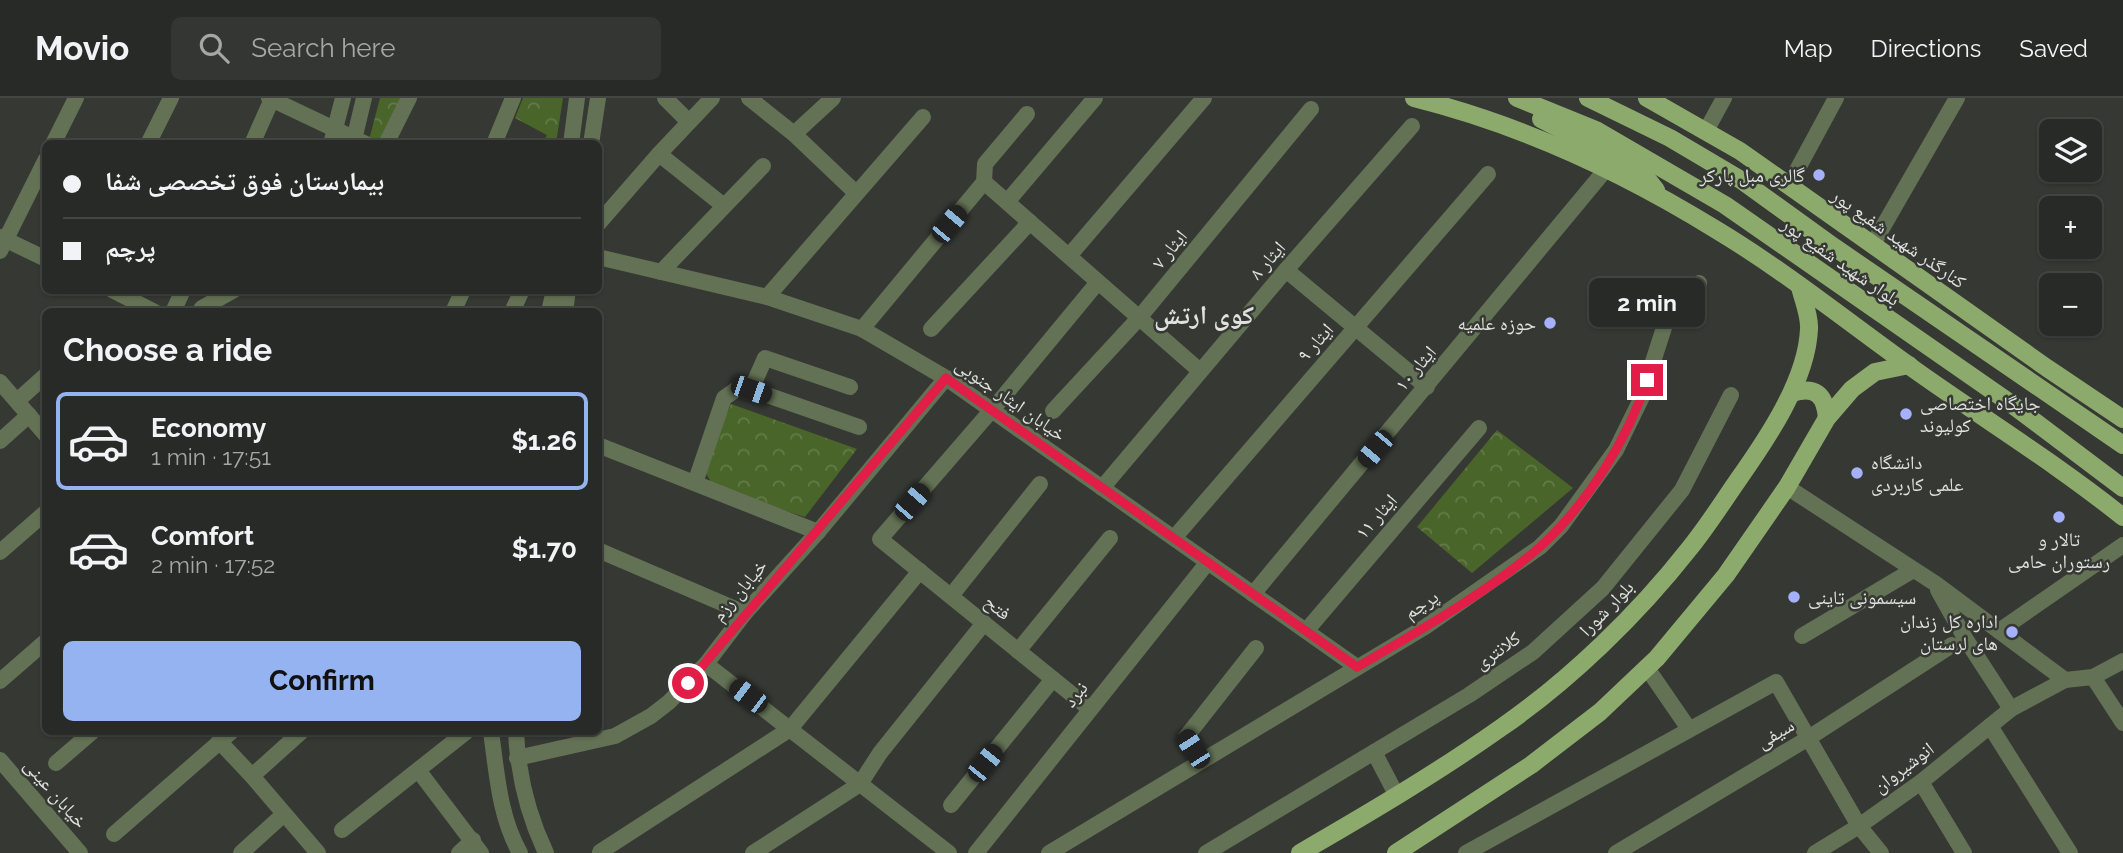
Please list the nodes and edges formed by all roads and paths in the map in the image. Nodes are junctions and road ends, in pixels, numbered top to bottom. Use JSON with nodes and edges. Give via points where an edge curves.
{"nodes":[{"id":1,"x":76,"y":98,"type":"edge"},
{"id":2,"x":171,"y":98,"type":"edge"},
{"id":3,"x":343,"y":98,"type":"edge"},
{"id":4,"x":364,"y":98,"type":"edge"},
{"id":5,"x":409,"y":98,"type":"edge"},
{"id":6,"x":513,"y":98,"type":"edge"},
{"id":7,"x":577,"y":98,"type":"edge"},
{"id":8,"x":598,"y":98,"type":"edge"},
{"id":9,"x":665,"y":98,"type":"edge"},
{"id":10,"x":712,"y":98,"type":"edge"},
{"id":11,"x":749,"y":98,"type":"edge"},
{"id":12,"x":833,"y":98,"type":"edge"},
{"id":13,"x":1095,"y":98,"type":"edge"},
{"id":14,"x":1204,"y":98,"type":"edge"},
{"id":15,"x":1414,"y":98,"type":"edge"},
{"id":16,"x":1515,"y":98,"type":"edge"},
{"id":17,"x":1588,"y":98,"type":"edge"},
{"id":18,"x":1647,"y":98,"type":"edge"},
{"id":19,"x":1724,"y":98,"type":"edge"},
{"id":20,"x":1836,"y":98,"type":"edge"},
{"id":21,"x":1957,"y":98,"type":"edge"},
{"id":22,"x":271,"y":99,"type":"edge"},
{"id":23,"x":1311,"y":109,"type":"dead end"},
{"id":24,"x":1027,"y":114,"type":"dead end"},
{"id":25,"x":923,"y":117,"type":"dead end"},
{"id":26,"x":689,"y":122,"type":"junction"},
{"id":27,"x":1412,"y":126,"type":"dead end"},
{"id":28,"x":1706,"y":131,"type":"junction"},
{"id":29,"x":794,"y":134,"type":"junction"},
{"id":30,"x":334,"y":137,"type":"edge"},
{"id":31,"x":55,"y":140,"type":"edge"},
{"id":32,"x":150,"y":140,"type":"edge"},
{"id":33,"x":254,"y":140,"type":"edge"},
{"id":34,"x":358,"y":140,"type":"edge"},
{"id":35,"x":388,"y":140,"type":"edge"},
{"id":36,"x":496,"y":140,"type":"edge"},
{"id":37,"x":572,"y":140,"type":"edge"},
{"id":38,"x":592,"y":140,"type":"edge"},
{"id":39,"x":659,"y":153,"type":"junction"},
{"id":40,"x":763,"y":166,"type":"dead end"},
{"id":41,"x":42,"y":167,"type":"edge"},
{"id":42,"x":1607,"y":167,"type":"junction"},
{"id":43,"x":1488,"y":174,"type":"dead end"},
{"id":44,"x":984,"y":182,"type":"junction"},
{"id":45,"x":1789,"y":185,"type":"junction"},
{"id":46,"x":856,"y":192,"type":"junction"},
{"id":47,"x":1663,"y":199,"type":"junction"},
{"id":48,"x":1007,"y":202,"type":"junction"},
{"id":49,"x":724,"y":206,"type":"junction"},
{"id":50,"x":602,"y":219,"type":"edge"},
{"id":51,"x":1030,"y":222,"type":"junction"},
{"id":52,"x":2,"y":242,"type":"edge"},
{"id":53,"x":1873,"y":244,"type":"junction"},
{"id":54,"x":1069,"y":256,"type":"junction"},
{"id":55,"x":42,"y":257,"type":"edge"},
{"id":56,"x":602,"y":258,"type":"edge"},
{"id":57,"x":1286,"y":270,"type":"junction"},
{"id":58,"x":661,"y":272,"type":"junction"},
{"id":59,"x":1098,"y":282,"type":"junction"},
{"id":60,"x":1699,"y":282,"type":"dead end"},
{"id":61,"x":1800,"y":287,"type":"junction"},
{"id":62,"x":121,"y":294,"type":"edge"},
{"id":63,"x":227,"y":294,"type":"edge"},
{"id":64,"x":767,"y":297,"type":"junction"},
{"id":65,"x":147,"y":308,"type":"edge"},
{"id":66,"x":204,"y":308,"type":"edge"},
{"id":67,"x":1139,"y":318,"type":"junction"},
{"id":68,"x":1356,"y":328,"type":"junction"},
{"id":69,"x":862,"y":329,"type":"junction"},
{"id":70,"x":931,"y":329,"type":"dead end"},
{"id":71,"x":1909,"y":365,"type":"junction"},
{"id":72,"x":1199,"y":371,"type":"junction"},
{"id":73,"x":946,"y":378,"type":"junction"},
{"id":74,"x":42,"y":379,"type":"edge"},
{"id":75,"x":0,"y":382,"type":"edge"},
{"id":76,"x":850,"y":387,"type":"dead end"},
{"id":77,"x":1427,"y":387,"type":"junction"},
{"id":78,"x":751,"y":390,"type":"junction"},
{"id":79,"x":1792,"y":393,"type":"junction"},
{"id":80,"x":1731,"y":396,"type":"dead end"},
{"id":81,"x":2092,"y":399,"type":"junction"},
{"id":82,"x":17,"y":401,"type":"junction"},
{"id":83,"x":991,"y":410,"type":"junction"},
{"id":84,"x":1053,"y":411,"type":"dead end"},
{"id":85,"x":29,"y":415,"type":"junction"},
{"id":86,"x":1827,"y":418,"type":"junction"},
{"id":87,"x":2123,"y":419,"type":"edge"},
{"id":88,"x":859,"y":427,"type":"dead end"},
{"id":89,"x":1479,"y":428,"type":"dead end"},
{"id":90,"x":42,"y":430,"type":"edge"},
{"id":91,"x":2123,"y":432,"type":"edge"},
{"id":92,"x":0,"y":441,"type":"edge"},
{"id":93,"x":2123,"y":445,"type":"edge"},
{"id":94,"x":602,"y":447,"type":"edge"},
{"id":95,"x":695,"y":483,"type":"junction"},
{"id":96,"x":1040,"y":484,"type":"dead end"},
{"id":97,"x":1787,"y":487,"type":"junction"},
{"id":98,"x":1102,"y":488,"type":"junction"},
{"id":99,"x":2123,"y":488,"type":"edge"},
{"id":100,"x":42,"y":515,"type":"edge"},
{"id":101,"x":2123,"y":517,"type":"edge"},
{"id":102,"x":818,"y":532,"type":"junction"},
{"id":103,"x":1110,"y":538,"type":"dead end"},
{"id":104,"x":1174,"y":538,"type":"junction"},
{"id":105,"x":2123,"y":544,"type":"edge"},
{"id":106,"x":0,"y":551,"type":"edge"},
{"id":107,"x":602,"y":552,"type":"edge"},
{"id":108,"x":1208,"y":562,"type":"junction"},
{"id":109,"x":1913,"y":570,"type":"junction"},
{"id":110,"x":920,"y":571,"type":"junction"},
{"id":111,"x":1936,"y":584,"type":"junction"},
{"id":112,"x":1253,"y":594,"type":"junction"},
{"id":113,"x":951,"y":596,"type":"junction"},
{"id":114,"x":745,"y":613,"type":"junction"},
{"id":115,"x":984,"y":623,"type":"junction"},
{"id":116,"x":1306,"y":631,"type":"junction"},
{"id":117,"x":1999,"y":631,"type":"junction"},
{"id":118,"x":1802,"y":636,"type":"dead end"},
{"id":119,"x":42,"y":644,"type":"edge"},
{"id":120,"x":1952,"y":645,"type":"dead end"},
{"id":121,"x":1256,"y":648,"type":"dead end"},
{"id":122,"x":1018,"y":651,"type":"junction"},
{"id":123,"x":2123,"y":661,"type":"edge"},
{"id":124,"x":706,"y":664,"type":"junction"},
{"id":125,"x":1357,"y":667,"type":"junction"},
{"id":126,"x":1647,"y":668,"type":"junction"},
{"id":127,"x":2093,"y":677,"type":"junction"},
{"id":128,"x":1053,"y":679,"type":"junction"},
{"id":129,"x":2065,"y":680,"type":"junction"},
{"id":130,"x":0,"y":681,"type":"edge"},
{"id":131,"x":1090,"y":709,"type":"junction"},
{"id":132,"x":2011,"y":709,"type":"junction"},
{"id":133,"x":2123,"y":723,"type":"edge"},
{"id":134,"x":1990,"y":726,"type":"junction"},
{"id":135,"x":790,"y":729,"type":"junction"},
{"id":136,"x":1689,"y":729,"type":"junction"},
{"id":137,"x":89,"y":735,"type":"edge"},
{"id":138,"x":298,"y":735,"type":"edge"},
{"id":139,"x":462,"y":735,"type":"edge"},
{"id":140,"x":491,"y":735,"type":"edge"},
{"id":141,"x":516,"y":735,"type":"edge"},
{"id":142,"x":225,"y":736,"type":"edge"},
{"id":143,"x":1807,"y":739,"type":"junction"},
{"id":144,"x":1374,"y":752,"type":"junction"},
{"id":145,"x":517,"y":758,"type":"junction"},
{"id":146,"x":0,"y":760,"type":"edge"},
{"id":147,"x":1201,"y":761,"type":"junction"},
{"id":148,"x":56,"y":763,"type":"dead end"},
{"id":149,"x":418,"y":769,"type":"junction"},
{"id":150,"x":253,"y":776,"type":"junction"},
{"id":151,"x":1922,"y":782,"type":"junction"},
{"id":152,"x":860,"y":784,"type":"junction"},
{"id":153,"x":1397,"y":796,"type":"junction"},
{"id":154,"x":951,"y":806,"type":"dead end"},
{"id":155,"x":284,"y":814,"type":"junction"},
{"id":156,"x":1859,"y":827,"type":"junction"},
{"id":157,"x":342,"y":830,"type":"dead end"},
{"id":158,"x":114,"y":834,"type":"dead end"},
{"id":159,"x":477,"y":847,"type":"edge"},
{"id":160,"x":600,"y":852,"type":"edge"},
{"id":161,"x":80,"y":853,"type":"edge"},
{"id":162,"x":241,"y":853,"type":"edge"},
{"id":163,"x":318,"y":853,"type":"edge"},
{"id":164,"x":459,"y":853,"type":"edge"},
{"id":165,"x":520,"y":853,"type":"edge"},
{"id":166,"x":546,"y":853,"type":"edge"},
{"id":167,"x":752,"y":853,"type":"edge"},
{"id":168,"x":949,"y":853,"type":"edge"},
{"id":169,"x":976,"y":853,"type":"edge"},
{"id":170,"x":1049,"y":853,"type":"edge"},
{"id":171,"x":1206,"y":853,"type":"edge"},
{"id":172,"x":1300,"y":853,"type":"edge"},
{"id":173,"x":1396,"y":853,"type":"edge"},
{"id":174,"x":1466,"y":853,"type":"edge"},
{"id":175,"x":1616,"y":853,"type":"edge"},
{"id":176,"x":1815,"y":853,"type":"edge"},
{"id":177,"x":1881,"y":853,"type":"edge"},
{"id":178,"x":1964,"y":853,"type":"edge"},
{"id":179,"x":2070,"y":853,"type":"edge"}],
"edges":[{"from":1,"to":31,"type":"street"},
{"from":2,"to":32,"type":"street"},
{"from":3,"to":30,"type":"street"},
{"from":4,"to":34,"type":"street"},
{"from":5,"to":35,"type":"street"},
{"from":6,"to":36,"type":"street"},
{"from":7,"to":37,"type":"street"},
{"from":8,"to":38,"type":"street"},
{"from":9,"to":26,"type":"street"},
{"from":10,"to":26,"type":"street"},
{"from":11,"to":29,"type":"street"},
{"from":12,"to":29,"type":"street"},
{"from":13,"to":48,"type":"street"},
{"from":14,"to":54,"type":"street"},
{"from":15,"to":42,"type":"main road","via":[[1521,130]]},
{"from":16,"to":47,"type":"main road","via":[[1541,119],[1641,171]]},
{"from":16,"to":99,"type":"main road","name":"بلوار شهید شفیع پور","via":[[1597,130],[1725,205],[2010,402]]},
{"from":17,"to":93,"type":"main road","name":"بلوار شهید شفیع پور","via":[[1741,180]]},
{"from":18,"to":28,"type":"main road","name":"کنارگذر شهید شفیع پور"},
{"from":19,"to":28,"type":"street"},
{"from":20,"to":45,"type":"street"},
{"from":21,"to":53,"type":"street"},
{"from":22,"to":30,"type":"street"},
{"from":22,"to":33,"type":"street"},
{"from":23,"to":67,"type":"street","name":"ایثار ۷"},
{"from":24,"to":44,"type":"street","via":[[985,164]]},
{"from":25,"to":46,"type":"street"},
{"from":26,"to":39,"type":"street"},
{"from":27,"to":57,"type":"street","name":"ایثار ۸"},
{"from":28,"to":45,"type":"main road","name":"کنارگذر شهید شفیع پور"},
{"from":29,"to":46,"type":"street"},
{"from":39,"to":49,"type":"street"},
{"from":39,"to":50,"type":"street"},
{"from":40,"to":49,"type":"street"},
{"from":41,"to":52,"type":"street"},
{"from":42,"to":47,"type":"main road"},
{"from":42,"to":77,"type":"street","name":"ایثار ۱۰"},
{"from":43,"to":68,"type":"street","name":"ایثار ۹"},
{"from":44,"to":48,"type":"street"},
{"from":44,"to":69,"type":"street"},
{"from":45,"to":53,"type":"main road","name":"کنارگذر شهید شفیع پور"},
{"from":46,"to":64,"type":"street"},
{"from":47,"to":61,"type":"main road","via":[[1717,229]]},
{"from":48,"to":51,"type":"street"},
{"from":49,"to":58,"type":"street"},
{"from":51,"to":54,"type":"street"},
{"from":51,"to":70,"type":"street"},
{"from":52,"to":55,"type":"street"},
{"from":53,"to":81,"type":"main road","name":"کنارگذر شهید شفیع پور"},
{"from":54,"to":59,"type":"street"},
{"from":56,"to":58,"type":"street","name":"خیابان ایثار جنوبی"},
{"from":57,"to":68,"type":"street"},
{"from":57,"to":72,"type":"street","name":"ایثار ۸"},
{"from":58,"to":64,"type":"street","name":"خیابان ایثار جنوبی"},
{"from":59,"to":67,"type":"street"},
{"from":59,"to":83,"type":"street"},
{"from":60,"to":125,"type":"street","name":"پرچم","via":[[1680,293],[1670,309],[1641,399],[1616,450],[1561,526],[1504,574]]},
{"from":61,"to":71,"type":"main road"},
{"from":61,"to":79,"type":"main road","name":"بلوار شورا","via":[[1810,327]]},
{"from":62,"to":65,"type":"street"},
{"from":63,"to":66,"type":"street"},
{"from":64,"to":69,"type":"street","name":"خیابان ایثار جنوبی"},
{"from":67,"to":72,"type":"street"},
{"from":67,"to":84,"type":"street","name":"ایثار ۷"},
{"from":68,"to":77,"type":"street"},
{"from":68,"to":104,"type":"street","name":"ایثار ۹"},
{"from":69,"to":73,"type":"street","name":"خیابان ایثار جنوبی"},
{"from":71,"to":86,"type":"main road","via":[[1875,372],[1852,389]]},
{"from":71,"to":101,"type":"main road"},
{"from":72,"to":98,"type":"street","name":"ایثار ۸"},
{"from":73,"to":83,"type":"street","name":"خیابان ایثار جنوبی"},
{"from":73,"to":102,"type":"street","name":"خیابان رزم"},
{"from":74,"to":82,"type":"street"},
{"from":75,"to":82,"type":"street"},
{"from":76,"to":78,"type":"street","via":[[765,358]]},
{"from":77,"to":112,"type":"street","name":"ایثار ۱۰"},
{"from":78,"to":88,"type":"street"},
{"from":78,"to":95,"type":"street","via":[[741,386],[724,398]]},
{"from":79,"to":86,"type":"main road","via":[[1805,389],[1818,393],[1826,404]]},
{"from":79,"to":153,"type":"main road","name":"بلوار شورا","via":[[1690,549],[1623,624],[1504,726]]},
{"from":80,"to":144,"type":"street","name":"کلانتری","via":[[1682,490],[1603,588],[1533,652]]},
{"from":81,"to":87,"type":"main road","name":"کنارگذر شهید شفیع پور"},
{"from":81,"to":91,"type":"main road"},
{"from":82,"to":85,"type":"street"},
{"from":83,"to":98,"type":"street","name":"خیابان ایثار جنوبی"},
{"from":83,"to":110,"type":"street","name":"فتح","via":[[880,538]]},
{"from":85,"to":90,"type":"street"},
{"from":85,"to":92,"type":"street"},
{"from":86,"to":97,"type":"main road"},
{"from":89,"to":116,"type":"street","name":"ایثار ۱۱"},
{"from":94,"to":95,"type":"street"},
{"from":95,"to":102,"type":"street"},
{"from":96,"to":113,"type":"street"},
{"from":97,"to":109,"type":"street"},
{"from":97,"to":126,"type":"main road","via":[[1726,575]]},
{"from":98,"to":104,"type":"street","name":"خیابان ایثار جنوبی"},
{"from":100,"to":106,"type":"street"},
{"from":102,"to":114,"type":"street","name":"خیابان رزم"},
{"from":103,"to":122,"type":"street"},
{"from":104,"to":108,"type":"street","name":"خیابان ایثار جنوبی"},
{"from":105,"to":117,"type":"street"},
{"from":107,"to":114,"type":"street"},
{"from":108,"to":112,"type":"street","name":"خیابان ایثار جنوبی"},
{"from":108,"to":131,"type":"street","name":"نبرد"},
{"from":109,"to":111,"type":"street"},
{"from":109,"to":118,"type":"street"},
{"from":110,"to":113,"type":"street","name":"فتح"},
{"from":110,"to":135,"type":"street"},
{"from":111,"to":117,"type":"street"},
{"from":111,"to":132,"type":"street"},
{"from":112,"to":116,"type":"street","name":"خیابان ایثار جنوبی"},
{"from":113,"to":115,"type":"street","name":"فتح"},
{"from":114,"to":124,"type":"street","name":"خیابان رزم"},
{"from":115,"to":122,"type":"street","name":"فتح"},
{"from":115,"to":152,"type":"street"},
{"from":116,"to":125,"type":"street","name":"خیابان ایثار جنوبی"},
{"from":117,"to":129,"type":"street"},
{"from":119,"to":130,"type":"street"},
{"from":120,"to":143,"type":"street","name":"سیفی"},
{"from":121,"to":147,"type":"street","via":[[1185,737]]},
{"from":122,"to":128,"type":"street","name":"فتح"},
{"from":123,"to":127,"type":"street"},
{"from":124,"to":135,"type":"street"},
{"from":124,"to":145,"type":"street","name":"خیابان رزم","via":[[669,702],[614,736]]},
{"from":125,"to":147,"type":"street","name":"پرچم"},
{"from":126,"to":136,"type":"street"},
{"from":126,"to":173,"type":"main road","via":[[1600,712],[1531,765]]},
{"from":127,"to":129,"type":"street"},
{"from":127,"to":133,"type":"street"},
{"from":128,"to":131,"type":"street","name":"فتح"},
{"from":128,"to":154,"type":"street"},
{"from":129,"to":132,"type":"street","name":"انوشیروان"},
{"from":131,"to":169,"type":"street","name":"نبرد"},
{"from":132,"to":134,"type":"street","name":"انوشیروان"},
{"from":134,"to":151,"type":"street","name":"انوشیروان"},
{"from":134,"to":179,"type":"street"},
{"from":135,"to":152,"type":"street"},
{"from":135,"to":160,"type":"street"},
{"from":136,"to":143,"type":"street","via":[[1776,682]]},
{"from":136,"to":174,"type":"street"},
{"from":137,"to":148,"type":"street"},
{"from":138,"to":150,"type":"street"},
{"from":139,"to":149,"type":"street"},
{"from":140,"to":165,"type":"street","via":[[500,796]]},
{"from":141,"to":145,"type":"street"},
{"from":142,"to":150,"type":"street"},
{"from":142,"to":158,"type":"street"},
{"from":143,"to":156,"type":"street"},
{"from":143,"to":175,"type":"street","name":"سیفی"},
{"from":144,"to":153,"type":"street"},
{"from":144,"to":171,"type":"street","name":"کلانتری"},
{"from":145,"to":166,"type":"street","via":[[529,811]]},
{"from":146,"to":161,"type":"street","name":"خیابان عینی"},
{"from":147,"to":170,"type":"street","name":"پرچم"},
{"from":149,"to":157,"type":"street"},
{"from":149,"to":159,"type":"street"},
{"from":150,"to":155,"type":"street"},
{"from":151,"to":156,"type":"street","name":"انوشیروان"},
{"from":151,"to":178,"type":"street"},
{"from":152,"to":167,"type":"street"},
{"from":152,"to":168,"type":"street"},
{"from":153,"to":172,"type":"main road","name":"بلوار شورا"},
{"from":155,"to":162,"type":"street"},
{"from":155,"to":163,"type":"street"},
{"from":156,"to":176,"type":"street","name":"انوشیروان"},
{"from":156,"to":177,"type":"street"},
{"from":159,"to":164,"type":"street"}]}
